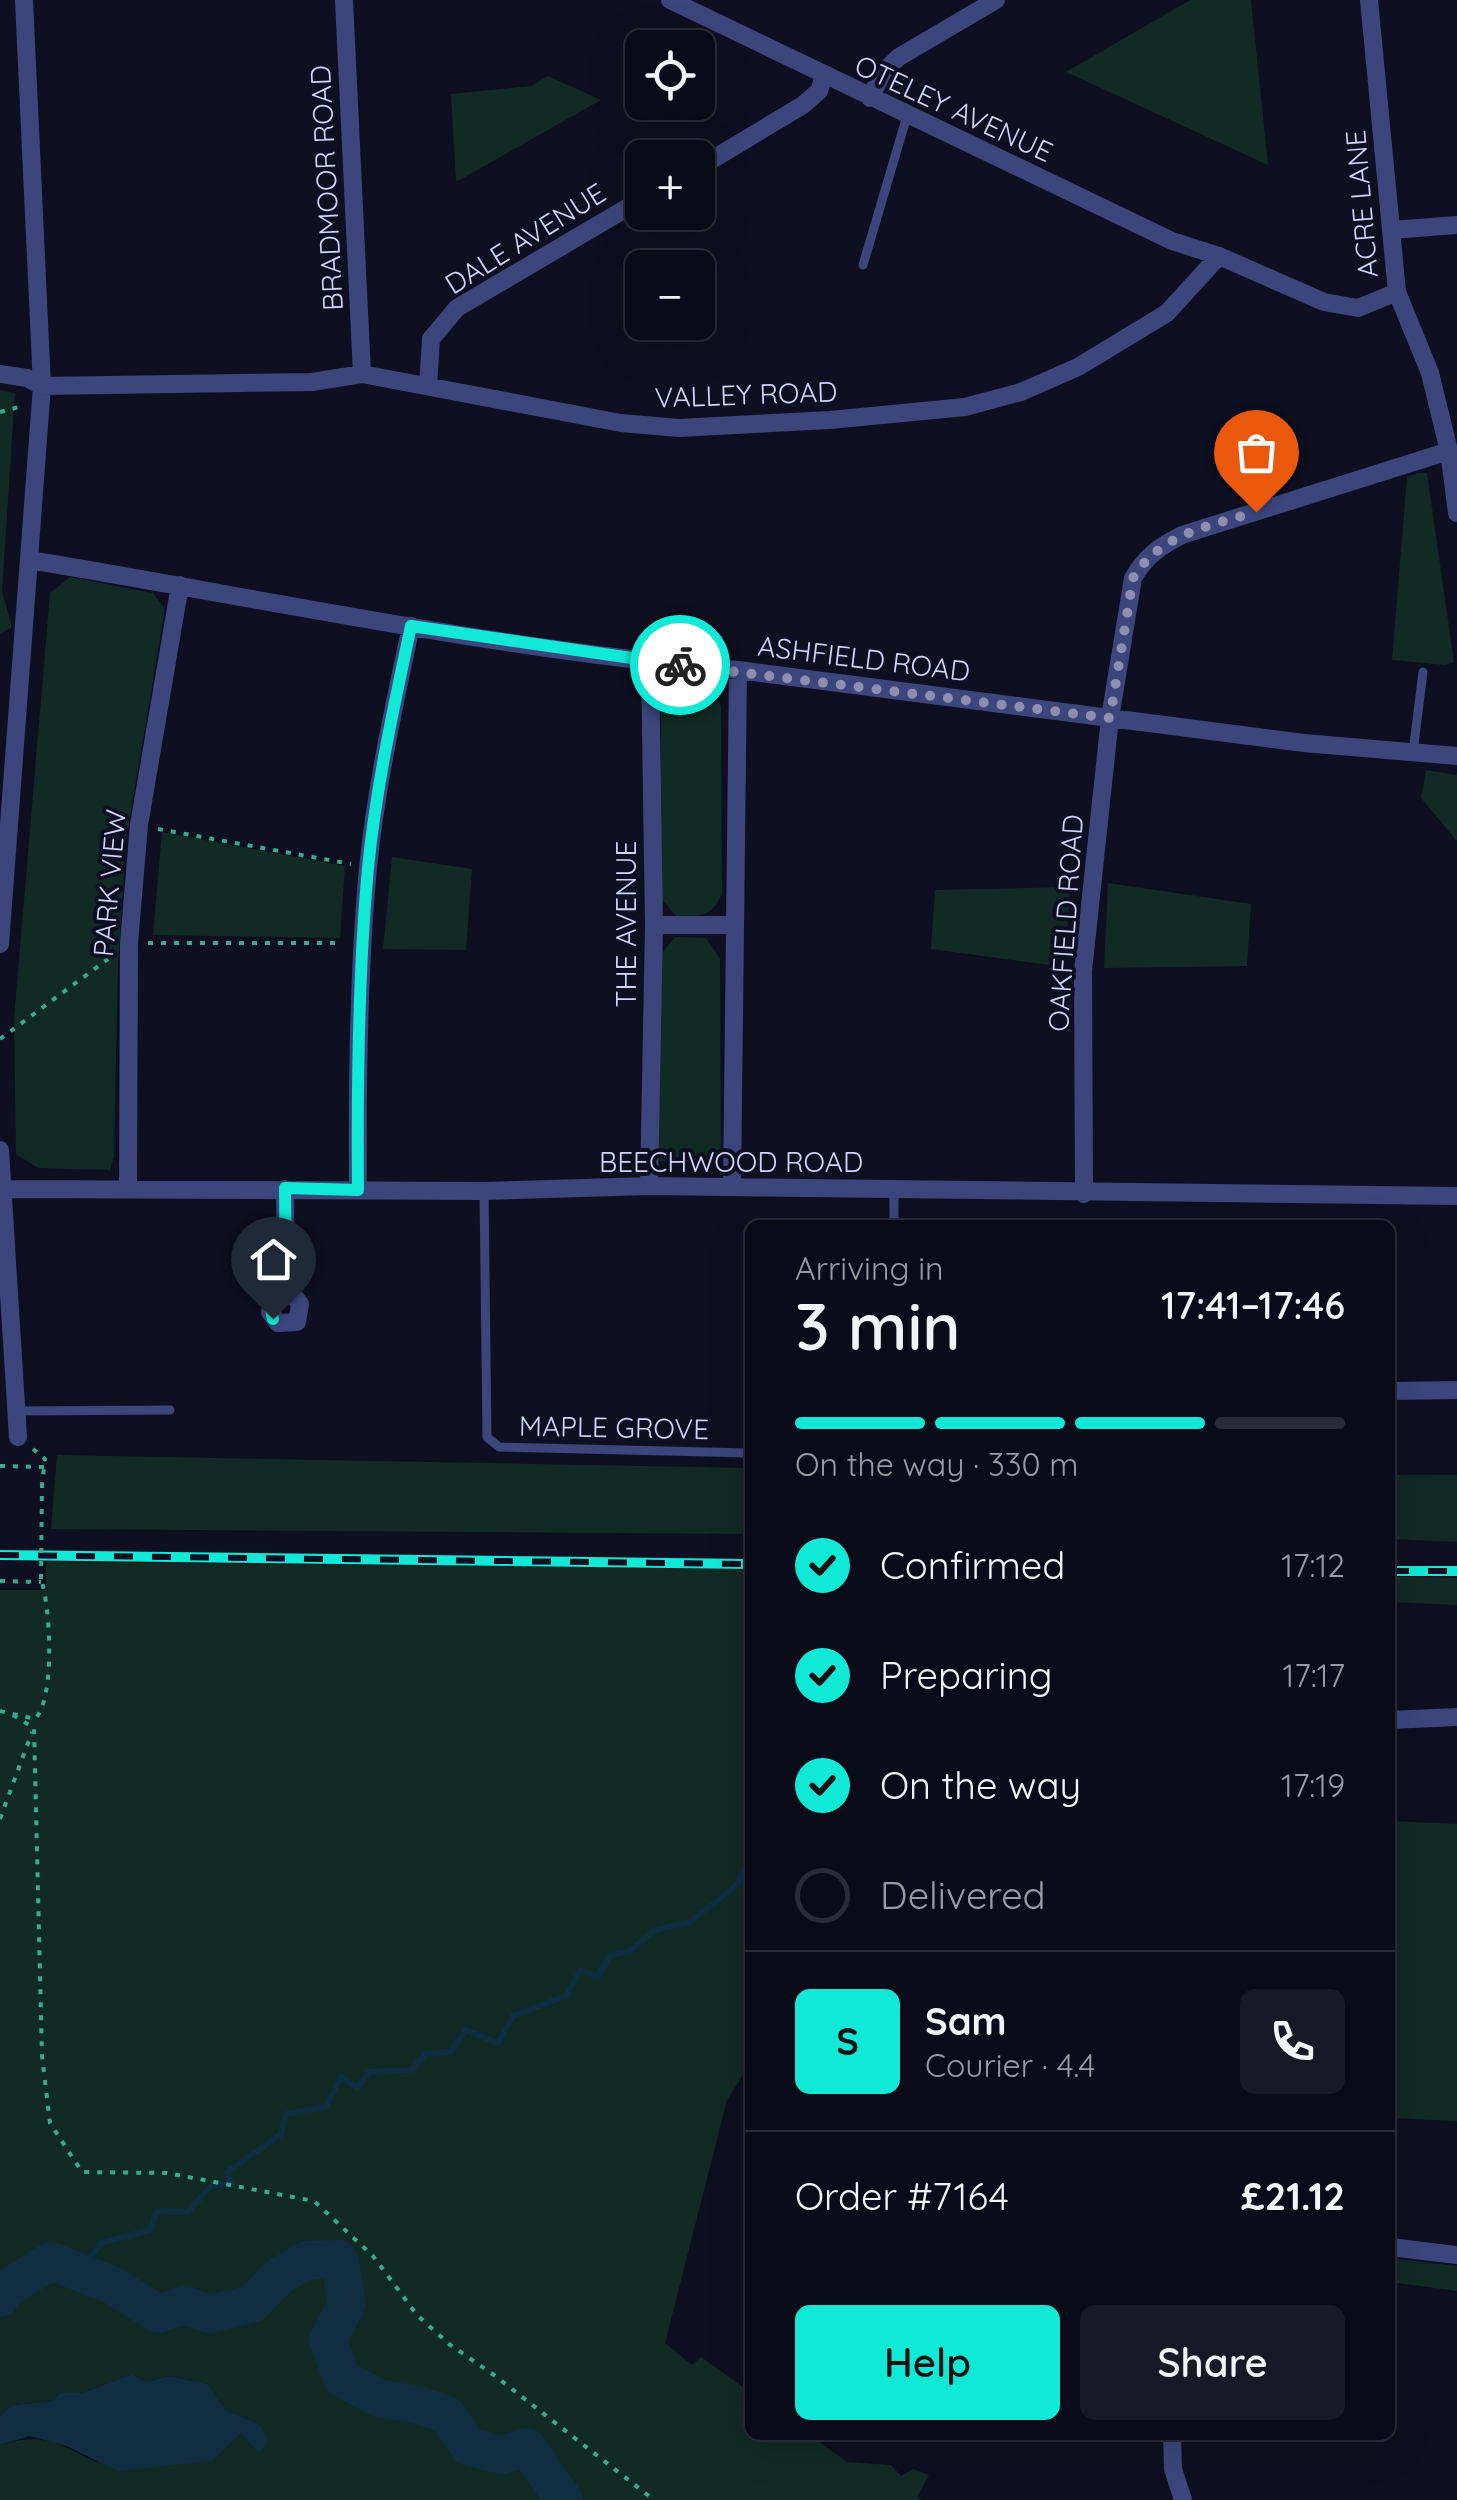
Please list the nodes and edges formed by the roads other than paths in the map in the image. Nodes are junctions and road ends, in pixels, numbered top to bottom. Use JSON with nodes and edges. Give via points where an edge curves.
{"nodes":[{"id":1,"x":24,"y":0,"type":"edge"},
{"id":2,"x":344,"y":0,"type":"edge"},
{"id":3,"x":670,"y":0,"type":"edge"},
{"id":4,"x":996,"y":0,"type":"edge"},
{"id":5,"x":1369,"y":0,"type":"edge"},
{"id":6,"x":824,"y":76,"type":"junction"},
{"id":7,"x":870,"y":98,"type":"junction"},
{"id":8,"x":907,"y":116,"type":"junction"},
{"id":9,"x":715,"y":158,"type":"edge"},
{"id":10,"x":625,"y":209,"type":"edge"},
{"id":11,"x":1457,"y":225,"type":"edge"},
{"id":12,"x":1391,"y":230,"type":"junction"},
{"id":13,"x":1220,"y":256,"type":"junction"},
{"id":14,"x":863,"y":265,"type":"dead end"},
{"id":15,"x":1397,"y":292,"type":"junction"},
{"id":16,"x":0,"y":374,"type":"edge"},
{"id":17,"x":362,"y":374,"type":"junction"},
{"id":18,"x":34,"y":382,"type":"junction"},
{"id":19,"x":428,"y":386,"type":"junction"},
{"id":20,"x":1449,"y":451,"type":"junction"},
{"id":21,"x":1457,"y":513,"type":"edge"},
{"id":22,"x":30,"y":560,"type":"junction"},
{"id":23,"x":180,"y":585,"type":"junction"},
{"id":24,"x":411,"y":626,"type":"junction"},
{"id":25,"x":650,"y":662,"type":"junction"},
{"id":26,"x":738,"y":670,"type":"junction"},
{"id":27,"x":1422,"y":672,"type":"dead end"},
{"id":28,"x":1110,"y":718,"type":"junction"},
{"id":29,"x":1412,"y":752,"type":"junction"},
{"id":30,"x":1457,"y":756,"type":"edge"},
{"id":31,"x":5,"y":811,"type":"edge"},
{"id":32,"x":654,"y":925,"type":"junction"},
{"id":33,"x":733,"y":925,"type":"junction"},
{"id":34,"x":1,"y":934,"type":"edge"},
{"id":35,"x":0,"y":1150,"type":"edge"},
{"id":36,"x":649,"y":1186,"type":"junction"},
{"id":37,"x":732,"y":1186,"type":"junction"},
{"id":38,"x":285,"y":1188,"type":"junction"},
{"id":39,"x":2,"y":1189,"type":"edge"},
{"id":40,"x":128,"y":1189,"type":"junction"},
{"id":41,"x":894,"y":1189,"type":"junction"},
{"id":42,"x":358,"y":1190,"type":"junction"},
{"id":43,"x":484,"y":1191,"type":"junction"},
{"id":44,"x":1084,"y":1194,"type":"junction"},
{"id":45,"x":1457,"y":1196,"type":"edge"},
{"id":46,"x":894,"y":1220,"type":"edge"},
{"id":47,"x":286,"y":1286,"type":"dead end"},
{"id":48,"x":1395,"y":1390,"type":"edge"},
{"id":49,"x":1457,"y":1390,"type":"edge"},
{"id":50,"x":170,"y":1410,"type":"dead end"},
{"id":51,"x":16,"y":1411,"type":"junction"},
{"id":52,"x":18,"y":1437,"type":"road end"},
{"id":53,"x":745,"y":1453,"type":"edge"},
{"id":54,"x":1457,"y":1718,"type":"edge"},
{"id":55,"x":1395,"y":1720,"type":"edge"},
{"id":56,"x":1395,"y":2248,"type":"edge"},
{"id":57,"x":1457,"y":2255,"type":"edge"},
{"id":58,"x":1172,"y":2440,"type":"edge"},
{"id":59,"x":1184,"y":2500,"type":"edge"}],
"edges":[{"from":1,"to":18,"type":"street"},
{"from":2,"to":17,"type":"street","name":"BRADMOOR ROAD"},
{"from":3,"to":6,"type":"street","name":"OTELEY AVENUE"},
{"from":4,"to":7,"type":"street","via":[[898,57]]},
{"from":5,"to":12,"type":"street","name":"ACRE LANE"},
{"from":6,"to":7,"type":"street","name":"OTELEY AVENUE"},
{"from":6,"to":9,"type":"street","via":[[819,91],[802,104]]},
{"from":7,"to":8,"type":"street","name":"OTELEY AVENUE"},
{"from":8,"to":13,"type":"street","name":"OTELEY AVENUE","via":[[1172,241]]},
{"from":8,"to":14,"type":"lane"},
{"from":10,"to":19,"type":"street","name":"DALE AVENUE","via":[[457,308],[431,338]]},
{"from":11,"to":12,"type":"street"},
{"from":12,"to":15,"type":"street","name":"ACRE LANE"},
{"from":13,"to":15,"type":"street","via":[[1324,302],[1358,308]]},
{"from":13,"to":19,"type":"street","name":"VALLEY ROAD","via":[[1167,313],[1078,367],[965,407],[679,428]]},
{"from":15,"to":20,"type":"street","name":"ACRE LANE","via":[[1430,374]]},
{"from":16,"to":18,"type":"street","name":"VALLEY ROAD"},
{"from":17,"to":18,"type":"street","name":"VALLEY ROAD","via":[[312,382]]},
{"from":17,"to":19,"type":"street","name":"VALLEY ROAD"},
{"from":18,"to":22,"type":"street"},
{"from":20,"to":21,"type":"street","name":"ACRE LANE"},
{"from":20,"to":28,"type":"street","name":"OAKFIELD ROAD","via":[[1161,545],[1133,578]]},
{"from":22,"to":23,"type":"street","name":"ASHFIELD ROAD"},
{"from":22,"to":31,"type":"street"},
{"from":23,"to":24,"type":"street","name":"ASHFIELD ROAD"},
{"from":23,"to":40,"type":"street","name":"PARK VIEW","via":[[139,825],[129,944]]},
{"from":24,"to":25,"type":"street","name":"ASHFIELD ROAD"},
{"from":24,"to":42,"type":"street","via":[[368,867],[358,1028]]},
{"from":25,"to":26,"type":"street","name":"ASHFIELD ROAD"},
{"from":25,"to":32,"type":"street","name":"THE AVENUE"},
{"from":26,"to":28,"type":"street","name":"ASHFIELD ROAD"},
{"from":26,"to":33,"type":"street"},
{"from":27,"to":29,"type":"lane"},
{"from":28,"to":29,"type":"street","name":"ASHFIELD ROAD"},
{"from":28,"to":44,"type":"street","name":"OAKFIELD ROAD","via":[[1083,972]]},
{"from":29,"to":30,"type":"street","name":"ASHFIELD ROAD"},
{"from":31,"to":34,"type":"street"},
{"from":32,"to":33,"type":"street"},
{"from":32,"to":36,"type":"street","name":"THE AVENUE"},
{"from":33,"to":37,"type":"street"},
{"from":35,"to":39,"type":"street"},
{"from":36,"to":37,"type":"street","name":"BEECHWOOD ROAD"},
{"from":36,"to":43,"type":"street","name":"BEECHWOOD ROAD"},
{"from":37,"to":41,"type":"street","name":"BEECHWOOD ROAD"},
{"from":38,"to":40,"type":"street","name":"BEECHWOOD ROAD"},
{"from":38,"to":42,"type":"street","name":"BEECHWOOD ROAD"},
{"from":38,"to":47,"type":"street"},
{"from":39,"to":40,"type":"street","name":"BEECHWOOD ROAD"},
{"from":39,"to":51,"type":"street"},
{"from":41,"to":44,"type":"street","name":"BEECHWOOD ROAD"},
{"from":41,"to":46,"type":"lane"},
{"from":42,"to":43,"type":"street","name":"BEECHWOOD ROAD"},
{"from":43,"to":53,"type":"lane","name":"MAPLE GROVE","via":[[487,1437],[499,1447]]},
{"from":44,"to":45,"type":"street","name":"BEECHWOOD ROAD"},
{"from":48,"to":49,"type":"street"},
{"from":50,"to":51,"type":"lane"},
{"from":51,"to":52,"type":"street"},
{"from":54,"to":55,"type":"street"},
{"from":56,"to":57,"type":"street"},
{"from":58,"to":59,"type":"street"}]}
